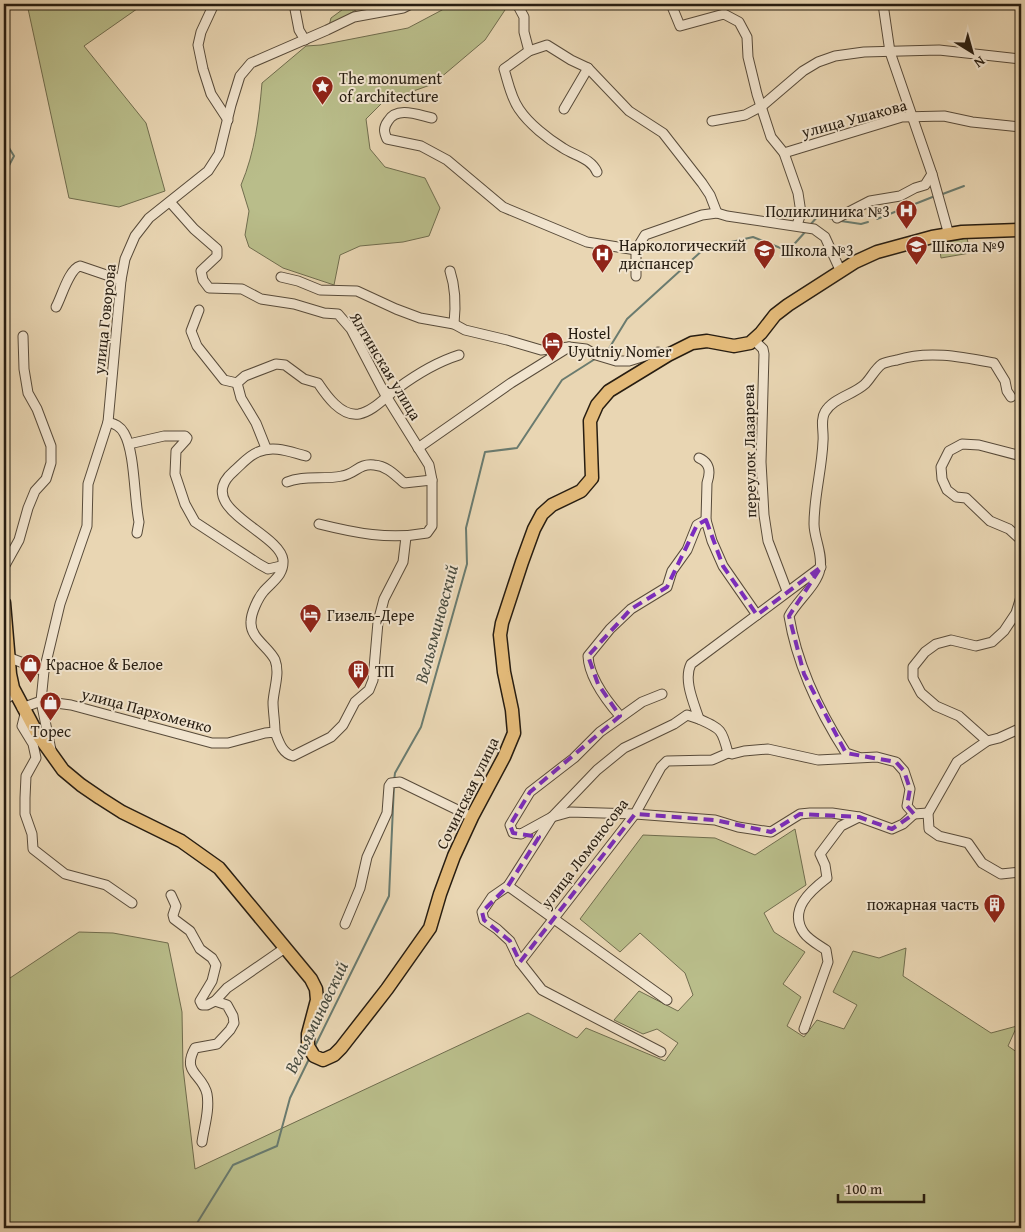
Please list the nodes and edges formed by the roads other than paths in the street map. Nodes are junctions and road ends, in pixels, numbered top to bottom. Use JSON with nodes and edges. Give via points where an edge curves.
{"nodes":[{"id":1,"x":214,"y":4,"type":"edge"},
{"id":2,"x":294,"y":4,"type":"edge"},
{"id":3,"x":412,"y":4,"type":"edge"},
{"id":4,"x":517,"y":4,"type":"edge"},
{"id":5,"x":671,"y":4,"type":"edge"},
{"id":6,"x":884,"y":4,"type":"edge"},
{"id":7,"x":305,"y":40,"type":"junction"},
{"id":8,"x":529,"y":50,"type":"junction"},
{"id":9,"x":890,"y":52,"type":"junction"},
{"id":10,"x":1021,"y":59,"type":"edge"},
{"id":11,"x":588,"y":68,"type":"junction"},
{"id":12,"x":762,"y":106,"type":"junction"},
{"id":13,"x":564,"y":109,"type":"dead end"},
{"id":14,"x":912,"y":117,"type":"junction"},
{"id":15,"x":432,"y":118,"type":"dead end"},
{"id":16,"x":228,"y":120,"type":"junction"},
{"id":17,"x":712,"y":121,"type":"dead end"},
{"id":18,"x":1021,"y":127,"type":"edge"},
{"id":19,"x":784,"y":153,"type":"junction"},
{"id":20,"x":598,"y":172,"type":"dead end"},
{"id":21,"x":932,"y":174,"type":"junction"},
{"id":22,"x":170,"y":202,"type":"junction"},
{"id":23,"x":717,"y":214,"type":"junction"},
{"id":24,"x":837,"y":218,"type":"dead end"},
{"id":25,"x":797,"y":225,"type":"junction"},
{"id":26,"x":1021,"y":230,"type":"edge"},
{"id":27,"x":949,"y":235,"type":"junction"},
{"id":28,"x":636,"y":250,"type":"junction"},
{"id":29,"x":450,"y":271,"type":"dead end"},
{"id":30,"x":841,"y":272,"type":"junction"},
{"id":31,"x":636,"y":276,"type":"dead end"},
{"id":32,"x":280,"y":277,"type":"dead end"},
{"id":33,"x":121,"y":280,"type":"junction"},
{"id":34,"x":56,"y":307,"type":"dead end"},
{"id":35,"x":199,"y":310,"type":"dead end"},
{"id":36,"x":454,"y":324,"type":"junction"},
{"id":37,"x":24,"y":336,"type":"dead end"},
{"id":38,"x":754,"y":340,"type":"junction"},
{"id":39,"x":569,"y":347,"type":"junction"},
{"id":40,"x":459,"y":355,"type":"dead end"},
{"id":41,"x":668,"y":355,"type":"junction"},
{"id":42,"x":237,"y":383,"type":"junction"},
{"id":43,"x":386,"y":396,"type":"junction"},
{"id":44,"x":1011,"y":397,"type":"dead end"},
{"id":45,"x":108,"y":422,"type":"junction"},
{"id":46,"x":129,"y":444,"type":"junction"},
{"id":47,"x":266,"y":448,"type":"junction"},
{"id":48,"x":418,"y":448,"type":"junction"},
{"id":49,"x":306,"y":456,"type":"dead end"},
{"id":50,"x":1021,"y":456,"type":"edge"},
{"id":51,"x":698,"y":458,"type":"dead end"},
{"id":52,"x":432,"y":480,"type":"junction"},
{"id":53,"x":287,"y":482,"type":"dead end"},
{"id":54,"x":706,"y":520,"type":"junction"},
{"id":55,"x":319,"y":524,"type":"dead end"},
{"id":56,"x":137,"y":533,"type":"dead end"},
{"id":57,"x":406,"y":537,"type":"junction"},
{"id":58,"x":1021,"y":540,"type":"edge"},
{"id":59,"x":281,"y":566,"type":"junction"},
{"id":60,"x":4,"y":567,"type":"edge"},
{"id":61,"x":821,"y":567,"type":"junction"},
{"id":62,"x":787,"y":591,"type":"junction"},
{"id":63,"x":1021,"y":597,"type":"edge"},
{"id":64,"x":4,"y":603,"type":"edge"},
{"id":65,"x":756,"y":615,"type":"junction"},
{"id":66,"x":6,"y":657,"type":"edge"},
{"id":67,"x":44,"y":671,"type":"junction"},
{"id":68,"x":662,"y":694,"type":"dead end"},
{"id":69,"x":9,"y":696,"type":"edge"},
{"id":70,"x":41,"y":701,"type":"junction"},
{"id":71,"x":24,"y":711,"type":"junction"},
{"id":72,"x":620,"y":716,"type":"junction"},
{"id":73,"x":699,"y":719,"type":"junction"},
{"id":74,"x":1021,"y":728,"type":"edge"},
{"id":75,"x":275,"y":732,"type":"junction"},
{"id":76,"x":987,"y":741,"type":"junction"},
{"id":77,"x":730,"y":754,"type":"junction"},
{"id":78,"x":52,"y":755,"type":"junction"},
{"id":79,"x":858,"y":757,"type":"junction"},
{"id":80,"x":928,"y":813,"type":"junction"},
{"id":81,"x":635,"y":814,"type":"junction"},
{"id":82,"x":914,"y":814,"type":"junction"},
{"id":83,"x":472,"y":817,"type":"junction"},
{"id":84,"x":552,"y":817,"type":"junction"},
{"id":85,"x":859,"y":817,"type":"junction"},
{"id":86,"x":1021,"y":872,"type":"edge"},
{"id":87,"x":508,"y":886,"type":"junction"},
{"id":88,"x":171,"y":895,"type":"dead end"},
{"id":89,"x":132,"y":903,"type":"dead end"},
{"id":90,"x":554,"y":919,"type":"junction"},
{"id":91,"x":345,"y":924,"type":"dead end"},
{"id":92,"x":285,"y":948,"type":"junction"},
{"id":93,"x":520,"y":962,"type":"junction"},
{"id":94,"x":667,"y":1000,"type":"dead end"},
{"id":95,"x":215,"y":1001,"type":"junction"},
{"id":96,"x":804,"y":1029,"type":"dead end"},
{"id":97,"x":661,"y":1052,"type":"dead end"},
{"id":98,"x":202,"y":1142,"type":"dead end"}],
"edges":[{"from":1,"to":16,"type":"street","via":[[198,45],[211,94]]},
{"from":2,"to":7,"type":"street","via":[[299,30]]},
{"from":3,"to":7,"type":"street","name":"улица Говорова","via":[[354,17]]},
{"from":4,"to":8,"type":"street","via":[[524,17]]},
{"from":5,"to":12,"type":"street","via":[[680,26],[724,14],[739,22],[747,37],[748,57]]},
{"from":6,"to":9,"type":"street"},
{"from":7,"to":16,"type":"street","name":"улица Говорова","via":[[251,63],[240,76]]},
{"from":8,"to":11,"type":"street","via":[[547,45]]},
{"from":8,"to":20,"type":"street","via":[[504,69],[519,110],[564,149],[588,160]]},
{"from":9,"to":10,"type":"street","via":[[939,50]]},
{"from":9,"to":12,"type":"street","via":[[835,56],[818,62]]},
{"from":9,"to":14,"type":"street"},
{"from":11,"to":13,"type":"street"},
{"from":11,"to":23,"type":"street","via":[[629,111],[662,132],[706,189]]},
{"from":12,"to":17,"type":"street","via":[[745,115]]},
{"from":12,"to":19,"type":"street","via":[[771,137]]},
{"from":14,"to":18,"type":"street","name":"улица Ушакова","via":[[944,116]]},
{"from":14,"to":19,"type":"street","name":"улица Ушакова","via":[[867,127]]},
{"from":14,"to":21,"type":"street"},
{"from":15,"to":28,"type":"street","via":[[402,112],[390,117],[384,126],[387,139],[421,146],[447,160],[504,207],[587,242]]},
{"from":16,"to":22,"type":"street","name":"улица Говорова","via":[[219,154],[208,171]]},
{"from":19,"to":25,"type":"street","via":[[798,193],[801,213]]},
{"from":21,"to":24,"type":"street","via":[[925,186],[900,196],[870,201]]},
{"from":21,"to":27,"type":"street"},
{"from":22,"to":33,"type":"street","name":"улица Говорова","via":[[149,218],[135,236],[125,259]]},
{"from":22,"to":43,"type":"street","name":"Ялтинская улица","via":[[217,249],[217,256],[201,272],[209,288],[242,290],[261,299],[338,314],[351,329]]},
{"from":23,"to":25,"type":"street"},
{"from":23,"to":28,"type":"street","via":[[702,215],[645,235]]},
{"from":25,"to":30,"type":"street","via":[[814,229],[825,237]]},
{"from":26,"to":27,"type":"highway"},
{"from":27,"to":30,"type":"highway","via":[[877,252]]},
{"from":28,"to":31,"type":"street"},
{"from":29,"to":36,"type":"street","via":[[455,285]]},
{"from":30,"to":38,"type":"highway","via":[[788,305]]},
{"from":32,"to":36,"type":"street","via":[[320,290],[357,291],[420,318]]},
{"from":33,"to":34,"type":"street","via":[[76,267]]},
{"from":33,"to":45,"type":"street","name":"улица Говорова"},
{"from":35,"to":42,"type":"street","via":[[191,331],[196,346],[224,380]]},
{"from":36,"to":39,"type":"street","via":[[465,330],[541,350]]},
{"from":37,"to":60,"type":"street","via":[[28,393],[50,446],[51,463],[46,479],[35,491],[19,540]]},
{"from":38,"to":41,"type":"highway","name":"Сочинская улица","via":[[734,346],[707,341],[692,343]]},
{"from":38,"to":62,"type":"street","name":"переулок Лазарева","via":[[764,354],[761,462],[764,516],[768,541]]},
{"from":39,"to":41,"type":"street","via":[[586,349],[616,361],[629,361],[658,352]]},
{"from":39,"to":48,"type":"street"},
{"from":40,"to":43,"type":"street","via":[[431,366]]},
{"from":41,"to":83,"type":"highway","name":"Сочинская улица","via":[[601,399],[590,421],[590,482],[581,491],[546,509],[534,529],[507,604],[500,635],[514,733]]},
{"from":42,"to":43,"type":"street","via":[[245,376],[276,364],[285,365],[304,379],[318,383],[339,408],[349,413],[359,414]]},
{"from":42,"to":47,"type":"street"},
{"from":43,"to":48,"type":"street","name":"Ялтинская улица"},
{"from":44,"to":61,"type":"street","via":[[994,363],[919,355],[883,364],[866,383],[825,410],[814,526]]},
{"from":45,"to":46,"type":"street","via":[[123,431]]},
{"from":45,"to":67,"type":"street","name":"улица Говорова","via":[[88,484],[87,526],[60,604]]},
{"from":46,"to":56,"type":"street","via":[[139,522]]},
{"from":46,"to":59,"type":"street","via":[[164,436],[185,436],[186,440],[176,452],[176,474],[185,504],[195,522],[268,569]]},
{"from":47,"to":49,"type":"street"},
{"from":47,"to":59,"type":"street","via":[[251,454],[230,474],[222,496],[234,512],[275,547],[283,561]]},
{"from":48,"to":52,"type":"street","name":"Ялтинская улица","via":[[429,466]]},
{"from":50,"to":58,"type":"street","via":[[962,444],[949,451],[941,468],[947,490],[956,497],[966,498],[990,521]]},
{"from":51,"to":54,"type":"street","via":[[708,465]]},
{"from":52,"to":53,"type":"street","via":[[404,483],[386,468],[375,464],[360,466],[339,477]]},
{"from":52,"to":57,"type":"street","name":"Ялтинская улица","via":[[432,526],[426,533]]},
{"from":54,"to":65,"type":"street","via":[[723,566]]},
{"from":54,"to":72,"type":"street","via":[[697,525],[667,587],[631,609],[588,656],[588,665],[598,684]]},
{"from":55,"to":57,"type":"street","via":[[377,536]]},
{"from":57,"to":75,"type":"street","via":[[404,562],[384,599],[378,622],[373,680],[368,690],[355,702],[343,725],[331,737],[293,756],[284,750]]},
{"from":59,"to":75,"type":"street","via":[[279,576],[262,592],[251,623],[254,634],[276,662]]},
{"from":61,"to":62,"type":"street"},
{"from":61,"to":79,"type":"street","via":[[818,577],[794,606],[789,616],[790,624],[811,690],[846,753]]},
{"from":62,"to":65,"type":"street"},
{"from":63,"to":76,"type":"street","via":[[1016,613],[992,642],[976,646],[952,640],[936,644],[914,667],[913,678],[921,693],[936,706],[959,716]]},
{"from":64,"to":66,"type":"highway","name":"Сочинская улица"},
{"from":65,"to":73,"type":"street","via":[[690,664],[689,683]]},
{"from":66,"to":67,"type":"street"},
{"from":66,"to":69,"type":"highway","name":"Сочинская улица","via":[[10,674]]},
{"from":67,"to":70,"type":"street","name":"улица Говорова"},
{"from":68,"to":72,"type":"street"},
{"from":69,"to":71,"type":"highway","name":"Сочинская улица"},
{"from":70,"to":71,"type":"street"},
{"from":70,"to":75,"type":"street","name":"улица Пархоменко","via":[[71,705],[212,743],[228,743]]},
{"from":70,"to":78,"type":"street","name":"улица Говорова"},
{"from":71,"to":78,"type":"highway","name":"Сочинская улица"},
{"from":71,"to":89,"type":"street","name":"Сочинская улица","via":[[22,726],[33,744],[36,758],[26,776],[25,798],[33,849],[65,874],[106,885]]},
{"from":72,"to":84,"type":"street","via":[[530,792],[510,825],[513,833],[521,834]]},
{"from":73,"to":77,"type":"street","via":[[718,728],[724,735]]},
{"from":73,"to":84,"type":"street","via":[[687,715],[624,748],[597,770]]},
{"from":74,"to":76,"type":"street"},
{"from":76,"to":80,"type":"street","via":[[957,762]]},
{"from":77,"to":79,"type":"street","name":"улица Ломоносова","via":[[768,750],[818,760]]},
{"from":77,"to":81,"type":"street","name":"улица Ломоносова","via":[[712,760],[667,761],[661,766]]},
{"from":78,"to":92,"type":"highway","name":"Сочинская улица","via":[[80,785],[122,812],[181,841],[219,868]]},
{"from":79,"to":82,"type":"street","name":"улица Ломоносова","via":[[896,762],[904,771],[910,789],[907,806]]},
{"from":80,"to":82,"type":"street"},
{"from":80,"to":86,"type":"street","via":[[929,829],[939,836],[968,843],[982,863],[1001,874]]},
{"from":81,"to":84,"type":"street","via":[[570,812]]},
{"from":81,"to":85,"type":"street","via":[[715,820],[771,832],[800,814],[832,813]]},
{"from":81,"to":90,"type":"street","name":"улица Ломоносова"},
{"from":82,"to":85,"type":"street","via":[[892,829]]},
{"from":83,"to":91,"type":"street","via":[[399,782],[391,783],[387,813],[367,857],[360,888]]},
{"from":83,"to":92,"type":"highway","name":"Сочинская улица","via":[[445,879],[430,928],[341,1048],[323,1060],[308,1046],[317,1000],[316,989]]},
{"from":84,"to":87,"type":"street"},
{"from":85,"to":96,"type":"street","via":[[841,826],[820,854],[827,878],[812,890],[798,910],[797,921],[805,934],[826,950],[828,962]]},
{"from":87,"to":90,"type":"street"},
{"from":87,"to":93,"type":"street","via":[[492,897],[482,912],[484,920],[510,941]]},
{"from":88,"to":95,"type":"street","via":[[176,906],[174,919],[190,932],[200,949],[216,965],[212,981],[200,1001],[207,1005]]},
{"from":90,"to":93,"type":"street","name":"улица Ломоносова"},
{"from":90,"to":94,"type":"street"},
{"from":92,"to":95,"type":"street","via":[[227,988]]},
{"from":93,"to":97,"type":"street","via":[[542,990]]},
{"from":95,"to":98,"type":"street","via":[[227,1005],[234,1023],[217,1044],[195,1048],[191,1056],[190,1065],[207,1092]]}]}
